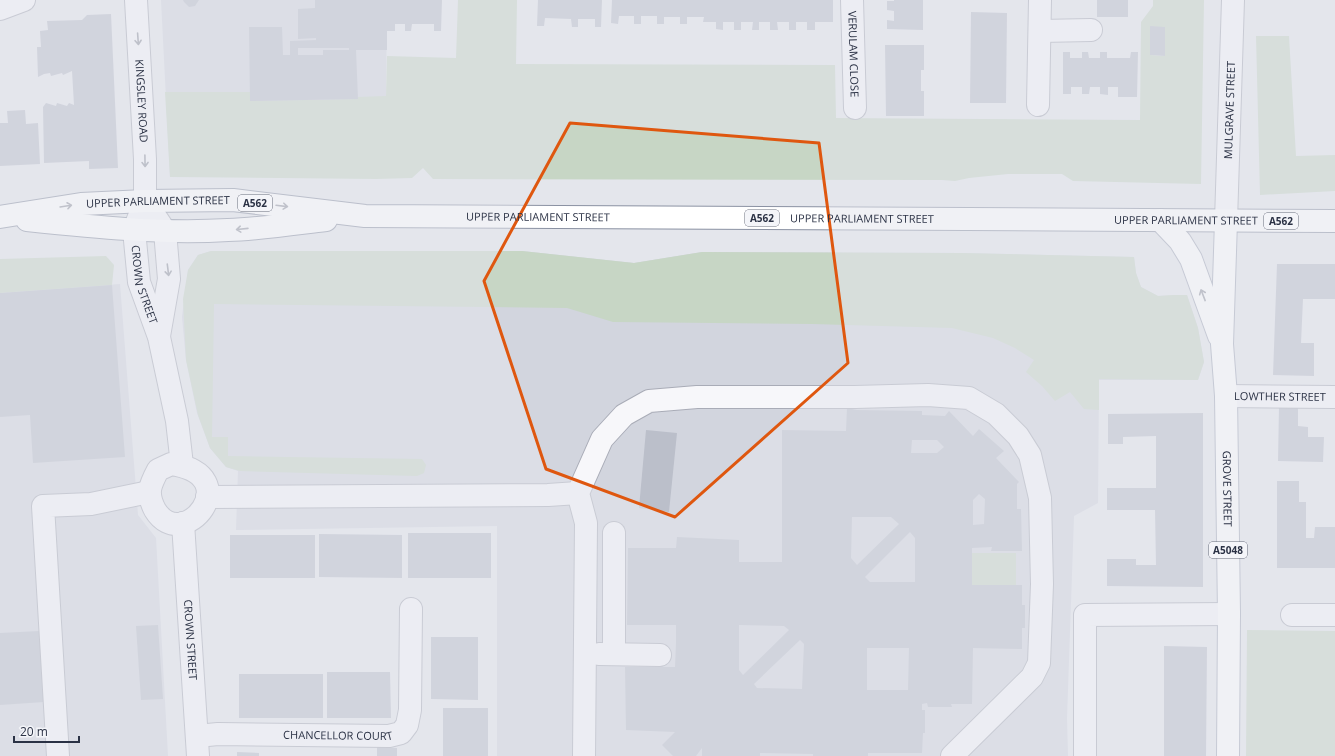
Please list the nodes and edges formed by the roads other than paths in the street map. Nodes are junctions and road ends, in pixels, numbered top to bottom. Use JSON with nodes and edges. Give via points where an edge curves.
{"nodes":[{"id":1,"x":136,"y":0,"type":"edge"},
{"id":2,"x":852,"y":0,"type":"edge"},
{"id":3,"x":1040,"y":0,"type":"edge"},
{"id":4,"x":1233,"y":0,"type":"edge"},
{"id":5,"x":1091,"y":30,"type":"dead end"},
{"id":6,"x":1040,"y":31,"type":"junction"},
{"id":7,"x":1038,"y":105,"type":"dead end"},
{"id":8,"x":855,"y":108,"type":"dead end"},
{"id":9,"x":145,"y":201,"type":"junction"},
{"id":10,"x":365,"y":216,"type":"junction"},
{"id":11,"x":0,"y":217,"type":"edge"},
{"id":12,"x":1160,"y":220,"type":"junction"},
{"id":13,"x":1226,"y":221,"type":"junction"},
{"id":14,"x":1335,"y":221,"type":"edge"},
{"id":15,"x":134,"y":230,"type":"junction"},
{"id":16,"x":165,"y":231,"type":"junction"},
{"id":17,"x":159,"y":337,"type":"junction"},
{"id":18,"x":1222,"y":344,"type":"junction"},
{"id":19,"x":1226,"y":396,"type":"junction"},
{"id":20,"x":1335,"y":397,"type":"edge"},
{"id":21,"x":182,"y":465,"type":"junction"},
{"id":22,"x":149,"y":492,"type":"junction"},
{"id":23,"x":578,"y":493,"type":"junction"},
{"id":24,"x":207,"y":497,"type":"junction"},
{"id":25,"x":183,"y":523,"type":"junction"},
{"id":26,"x":614,"y":533,"type":"dead end"},
{"id":27,"x":411,"y":609,"type":"dead end"},
{"id":28,"x":1229,"y":614,"type":"junction"},
{"id":29,"x":1292,"y":615,"type":"dead end"},
{"id":30,"x":1335,"y":615,"type":"edge"},
{"id":31,"x":586,"y":654,"type":"junction"},
{"id":32,"x":614,"y":654,"type":"junction"},
{"id":33,"x":660,"y":655,"type":"dead end"},
{"id":34,"x":197,"y":746,"type":"edge"},
{"id":35,"x":58,"y":756,"type":"edge"},
{"id":36,"x":584,"y":756,"type":"edge"},
{"id":37,"x":952,"y":756,"type":"edge"},
{"id":38,"x":1085,"y":756,"type":"edge"},
{"id":39,"x":1228,"y":756,"type":"edge"}],
"edges":[{"from":1,"to":9,"type":"street","name":"KINGSLEY ROAD","one_way":true},
{"from":2,"to":8,"type":"street","name":"VERULAM CLOSE"},
{"from":3,"to":6,"type":"street"},
{"from":4,"to":13,"type":"street","name":"MULGRAVE STREET"},
{"from":5,"to":6,"type":"street"},
{"from":6,"to":7,"type":"street"},
{"from":9,"to":10,"type":"main road","name":"UPPER PARLIAMENT STREET","number":"A562","one_way":true,"via":[[233,200]]},
{"from":11,"to":9,"type":"main road","name":"UPPER PARLIAMENT STREET","number":"A562","one_way":true,"via":[[81,204]]},
{"from":9,"to":15,"type":"street"},
{"from":9,"to":16,"type":"street"},
{"from":10,"to":12,"type":"main road","name":"UPPER PARLIAMENT STREET","number":"A562"},
{"from":10,"to":16,"type":"main road","name":"UPPER PARLIAMENT STREET","number":"A562","one_way":true,"via":[[230,230]]},
{"from":11,"to":15,"type":"main road","name":"UPPER PARLIAMENT STREET","number":"A562"},
{"from":12,"to":13,"type":"main road","name":"UPPER PARLIAMENT STREET","number":"A562"},
{"from":18,"to":12,"type":"main road","one_way":true,"via":[[1191,259],[1180,241]]},
{"from":13,"to":14,"type":"main road","name":"UPPER PARLIAMENT STREET","number":"A562"},
{"from":13,"to":18,"type":"main road","name":"GROVE STREET","number":"A5048"},
{"from":15,"to":16,"type":"main road","name":"UPPER PARLIAMENT STREET","number":"A562"},
{"from":15,"to":17,"type":"street","name":"CROWN STREET","via":[[139,282]]},
{"from":16,"to":17,"type":"street","name":"CROWN STREET","one_way":true,"via":[[169,279]]},
{"from":17,"to":21,"type":"street","name":"CROWN STREET","via":[[177,421]]},
{"from":18,"to":19,"type":"main road","name":"GROVE STREET","number":"A5048"},
{"from":19,"to":20,"type":"street","name":"LOWTHER STREET"},
{"from":19,"to":28,"type":"main road","name":"GROVE STREET","number":"A5048"},
{"from":21,"to":22,"type":"street","via":[[171,464],[158,470]]},
{"from":21,"to":24,"type":"street","via":[[201,475],[208,488]]},
{"from":22,"to":25,"type":"street","via":[[158,514],[168,522]]},
{"from":22,"to":35,"type":"street","via":[[91,504],[43,506]]},
{"from":23,"to":24,"type":"street"},
{"from":23,"to":31,"type":"street","via":[[586,523]]},
{"from":23,"to":37,"type":"street","via":[[602,439],[624,415],[649,401],[697,397],[928,396],[969,398],[996,414],[1018,436],[1030,456],[1040,498],[1042,584],[1039,663],[1032,677]]},
{"from":24,"to":25,"type":"street","via":[[199,514]]},
{"from":25,"to":34,"type":"street","name":"CROWN STREET"},
{"from":26,"to":32,"type":"street"},
{"from":27,"to":34,"type":"street","name":"CHANCELLOR COURT","via":[[410,710],[407,725],[401,733],[389,736],[218,734]]},
{"from":28,"to":38,"type":"street","via":[[1085,615]]},
{"from":28,"to":39,"type":"main road","name":"GROVE STREET","number":"A5048"},
{"from":29,"to":30,"type":"street"},
{"from":31,"to":32,"type":"street"},
{"from":31,"to":36,"type":"street"},
{"from":32,"to":33,"type":"street"}]}
